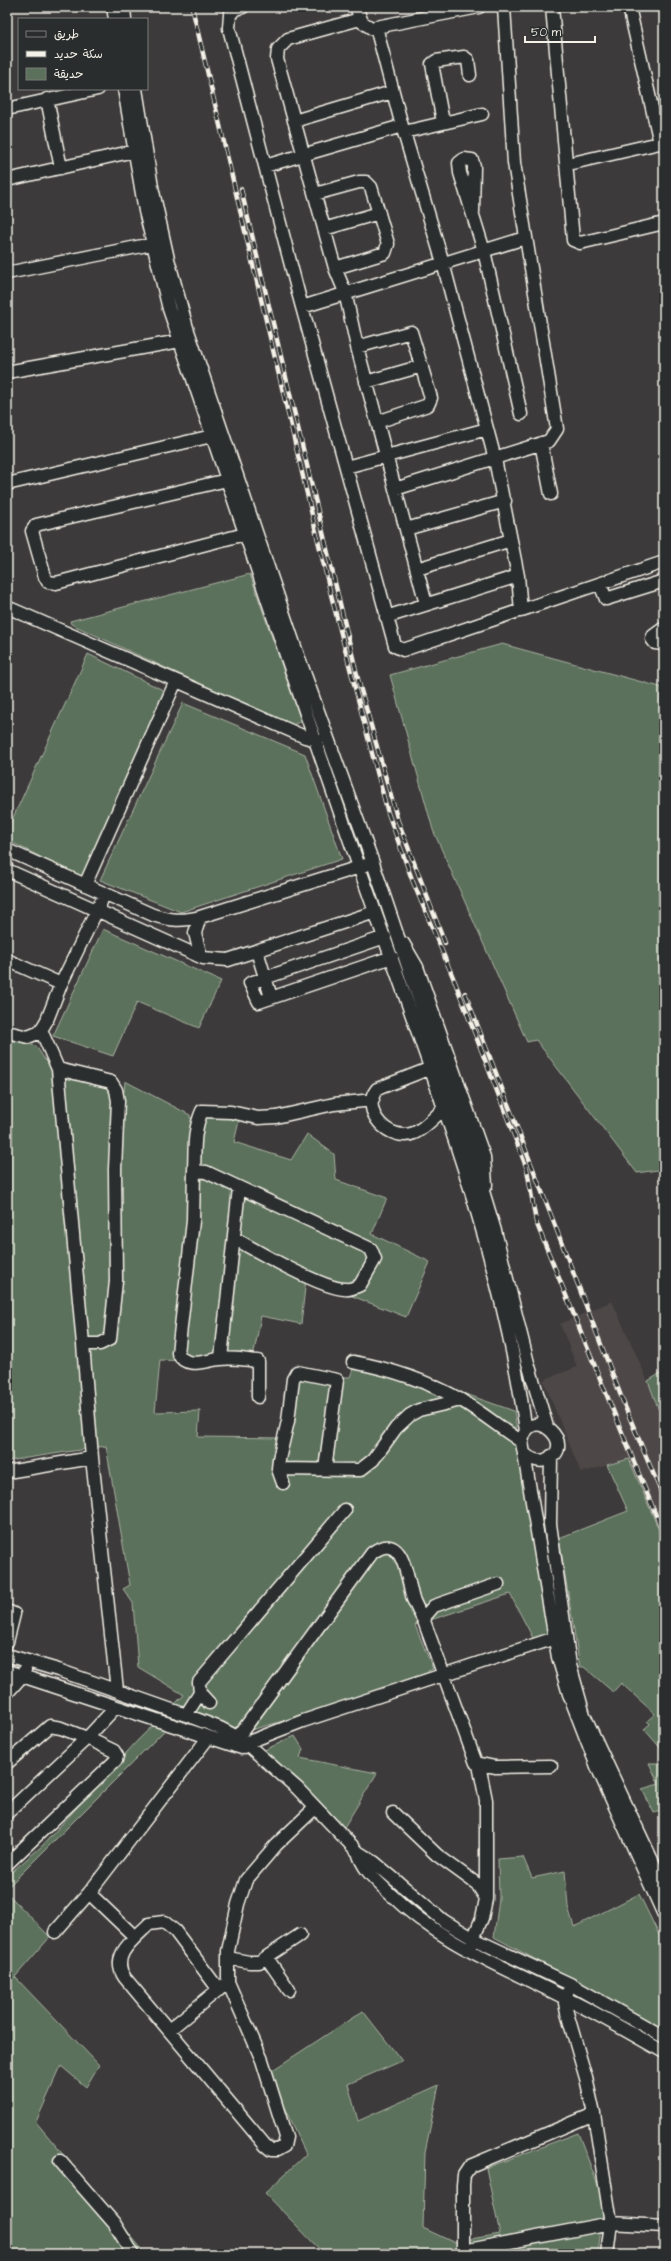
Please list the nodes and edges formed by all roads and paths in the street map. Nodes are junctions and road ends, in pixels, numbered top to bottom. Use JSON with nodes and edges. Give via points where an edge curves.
{"nodes":[{"id":1,"x":113,"y":7,"type":"edge"},
{"id":2,"x":124,"y":7,"type":"edge"},
{"id":3,"x":223,"y":7,"type":"edge"},
{"id":4,"x":243,"y":7,"type":"edge"},
{"id":5,"x":356,"y":7,"type":"edge"},
{"id":6,"x":479,"y":7,"type":"edge"},
{"id":7,"x":504,"y":7,"type":"edge"},
{"id":8,"x":552,"y":7,"type":"edge"},
{"id":9,"x":629,"y":7,"type":"edge"},
{"id":10,"x":466,"y":8,"type":"edge"},
{"id":11,"x":432,"y":12,"type":"edge"},
{"id":12,"x":115,"y":18,"type":"edge"},
{"id":13,"x":125,"y":18,"type":"edge"},
{"id":14,"x":360,"y":19,"type":"junction"},
{"id":15,"x":228,"y":21,"type":"junction"},
{"id":16,"x":376,"y":26,"type":"junction"},
{"id":17,"x":470,"y":75,"type":"dead end"},
{"id":18,"x":93,"y":90,"type":"edge"},
{"id":19,"x":124,"y":90,"type":"edge"},
{"id":20,"x":136,"y":90,"type":"edge"},
{"id":21,"x":392,"y":92,"type":"junction"},
{"id":22,"x":47,"y":99,"type":"junction"},
{"id":23,"x":7,"y":109,"type":"edge"},
{"id":24,"x":482,"y":114,"type":"dead end"},
{"id":25,"x":294,"y":121,"type":"junction"},
{"id":26,"x":443,"y":122,"type":"junction"},
{"id":27,"x":403,"y":129,"type":"junction"},
{"id":28,"x":662,"y":143,"type":"edge"},
{"id":29,"x":134,"y":151,"type":"junction"},
{"id":30,"x":304,"y":155,"type":"junction"},
{"id":31,"x":568,"y":164,"type":"junction"},
{"id":32,"x":265,"y":166,"type":"junction"},
{"id":33,"x":61,"y":168,"type":"junction"},
{"id":34,"x":7,"y":180,"type":"edge"},
{"id":35,"x":315,"y":194,"type":"junction"},
{"id":36,"x":473,"y":212,"type":"dead end"},
{"id":37,"x":379,"y":213,"type":"junction"},
{"id":38,"x":664,"y":223,"type":"edge"},
{"id":39,"x":324,"y":229,"type":"junction"},
{"id":40,"x":525,"y":238,"type":"junction"},
{"id":41,"x":152,"y":244,"type":"junction"},
{"id":42,"x":484,"y":250,"type":"junction"},
{"id":43,"x":443,"y":263,"type":"junction"},
{"id":44,"x":335,"y":268,"type":"junction"},
{"id":45,"x":7,"y":273,"type":"edge"},
{"id":46,"x":345,"y":292,"type":"junction"},
{"id":47,"x":302,"y":307,"type":"junction"},
{"id":48,"x":180,"y":341,"type":"junction"},
{"id":49,"x":357,"y":347,"type":"junction"},
{"id":50,"x":422,"y":366,"type":"junction"},
{"id":51,"x":7,"y":372,"type":"edge"},
{"id":52,"x":366,"y":382,"type":"junction"},
{"id":53,"x":521,"y":414,"type":"dead end"},
{"id":54,"x":377,"y":422,"type":"junction"},
{"id":55,"x":487,"y":429,"type":"junction"},
{"id":56,"x":212,"y":436,"type":"junction"},
{"id":57,"x":541,"y":444,"type":"junction"},
{"id":58,"x":386,"y":456,"type":"junction"},
{"id":59,"x":495,"y":459,"type":"junction"},
{"id":60,"x":346,"y":467,"type":"junction"},
{"id":61,"x":226,"y":480,"type":"junction"},
{"id":62,"x":7,"y":484,"type":"edge"},
{"id":63,"x":395,"y":489,"type":"junction"},
{"id":64,"x":551,"y":494,"type":"dead end"},
{"id":65,"x":505,"y":501,"type":"junction"},
{"id":66,"x":406,"y":529,"type":"junction"},
{"id":67,"x":245,"y":534,"type":"junction"},
{"id":68,"x":511,"y":540,"type":"junction"},
{"id":69,"x":664,"y":562,"type":"edge"},
{"id":70,"x":417,"y":569,"type":"junction"},
{"id":71,"x":518,"y":576,"type":"junction"},
{"id":72,"x":664,"y":581,"type":"edge"},
{"id":73,"x":600,"y":584,"type":"junction"},
{"id":74,"x":426,"y":604,"type":"junction"},
{"id":75,"x":7,"y":607,"type":"edge"},
{"id":76,"x":521,"y":611,"type":"junction"},
{"id":77,"x":386,"y":617,"type":"junction"},
{"id":78,"x":664,"y":628,"type":"edge"},
{"id":79,"x":664,"y":644,"type":"edge"},
{"id":80,"x":176,"y":681,"type":"junction"},
{"id":81,"x":316,"y":740,"type":"junction"},
{"id":82,"x":7,"y":850,"type":"edge"},
{"id":83,"x":373,"y":863,"type":"junction"},
{"id":84,"x":360,"y":867,"type":"junction"},
{"id":85,"x":7,"y":870,"type":"edge"},
{"id":86,"x":85,"y":885,"type":"junction"},
{"id":87,"x":105,"y":894,"type":"junction"},
{"id":88,"x":98,"y":909,"type":"junction"},
{"id":89,"x":375,"y":912,"type":"junction"},
{"id":90,"x":200,"y":917,"type":"junction"},
{"id":91,"x":391,"y":937,"type":"junction"},
{"id":92,"x":257,"y":951,"type":"junction"},
{"id":93,"x":201,"y":957,"type":"junction"},
{"id":94,"x":392,"y":957,"type":"junction"},
{"id":95,"x":7,"y":960,"type":"edge"},
{"id":96,"x":266,"y":977,"type":"junction"},
{"id":97,"x":61,"y":984,"type":"junction"},
{"id":98,"x":271,"y":997,"type":"junction"},
{"id":99,"x":41,"y":1030,"type":"junction"},
{"id":100,"x":7,"y":1032,"type":"edge"},
{"id":101,"x":431,"y":1068,"type":"junction"},
{"id":102,"x":58,"y":1069,"type":"junction"},
{"id":103,"x":373,"y":1100,"type":"junction"},
{"id":104,"x":445,"y":1107,"type":"junction"},
{"id":105,"x":194,"y":1171,"type":"junction"},
{"id":106,"x":239,"y":1188,"type":"junction"},
{"id":107,"x":234,"y":1238,"type":"junction"},
{"id":108,"x":82,"y":1344,"type":"junction"},
{"id":109,"x":221,"y":1358,"type":"junction"},
{"id":110,"x":353,"y":1362,"type":"dead end"},
{"id":111,"x":258,"y":1398,"type":"dead end"},
{"id":112,"x":461,"y":1400,"type":"junction"},
{"id":113,"x":547,"y":1427,"type":"junction"},
{"id":114,"x":524,"y":1442,"type":"junction"},
{"id":115,"x":551,"y":1456,"type":"junction"},
{"id":116,"x":92,"y":1458,"type":"junction"},
{"id":117,"x":278,"y":1469,"type":"junction"},
{"id":118,"x":325,"y":1469,"type":"junction"},
{"id":119,"x":7,"y":1472,"type":"edge"},
{"id":120,"x":283,"y":1483,"type":"dead end"},
{"id":121,"x":345,"y":1510,"type":"dead end"},
{"id":122,"x":498,"y":1584,"type":"dead end"},
{"id":123,"x":7,"y":1611,"type":"edge"},
{"id":124,"x":424,"y":1621,"type":"junction"},
{"id":125,"x":555,"y":1638,"type":"junction"},
{"id":126,"x":7,"y":1642,"type":"edge"},
{"id":127,"x":7,"y":1655,"type":"edge"},
{"id":128,"x":28,"y":1661,"type":"junction"},
{"id":129,"x":7,"y":1671,"type":"edge"},
{"id":130,"x":445,"y":1674,"type":"junction"},
{"id":131,"x":22,"y":1676,"type":"junction"},
{"id":132,"x":117,"y":1690,"type":"junction"},
{"id":133,"x":7,"y":1693,"type":"edge"},
{"id":134,"x":200,"y":1693,"type":"junction"},
{"id":135,"x":209,"y":1703,"type":"dead end"},
{"id":136,"x":115,"y":1708,"type":"junction"},
{"id":137,"x":186,"y":1715,"type":"junction"},
{"id":138,"x":87,"y":1738,"type":"junction"},
{"id":139,"x":208,"y":1738,"type":"junction"},
{"id":140,"x":243,"y":1745,"type":"junction"},
{"id":141,"x":7,"y":1763,"type":"edge"},
{"id":142,"x":479,"y":1765,"type":"junction"},
{"id":143,"x":551,"y":1766,"type":"dead end"},
{"id":144,"x":315,"y":1808,"type":"junction"},
{"id":145,"x":7,"y":1813,"type":"edge"},
{"id":146,"x":393,"y":1813,"type":"dead end"},
{"id":147,"x":358,"y":1852,"type":"junction"},
{"id":148,"x":7,"y":1864,"type":"edge"},
{"id":149,"x":664,"y":1886,"type":"edge"},
{"id":150,"x":89,"y":1893,"type":"junction"},
{"id":151,"x":486,"y":1899,"type":"junction"},
{"id":152,"x":664,"y":1915,"type":"edge"},
{"id":153,"x":55,"y":1932,"type":"dead end"},
{"id":154,"x":300,"y":1935,"type":"dead end"},
{"id":155,"x":135,"y":1937,"type":"junction"},
{"id":156,"x":474,"y":1939,"type":"junction"},
{"id":157,"x":467,"y":1950,"type":"junction"},
{"id":158,"x":228,"y":1958,"type":"junction"},
{"id":159,"x":267,"y":1958,"type":"junction"},
{"id":160,"x":570,"y":1984,"type":"junction"},
{"id":161,"x":224,"y":1986,"type":"junction"},
{"id":162,"x":288,"y":1990,"type":"dead end"},
{"id":163,"x":566,"y":1998,"type":"junction"},
{"id":164,"x":170,"y":2030,"type":"junction"},
{"id":165,"x":664,"y":2037,"type":"edge"},
{"id":166,"x":664,"y":2052,"type":"edge"},
{"id":167,"x":594,"y":2114,"type":"junction"},
{"id":168,"x":60,"y":2161,"type":"dead end"},
{"id":169,"x":611,"y":2223,"type":"junction"},
{"id":170,"x":664,"y":2226,"type":"edge"},
{"id":171,"x":463,"y":2252,"type":"edge"},
{"id":172,"x":133,"y":2254,"type":"edge"},
{"id":173,"x":607,"y":2254,"type":"edge"}],
"edges":[{"from":1,"to":12,"type":"street"},
{"from":2,"to":13,"type":"street"},
{"from":3,"to":15,"type":"street"},
{"from":4,"to":15,"type":"street","via":[[235,9]]},
{"from":5,"to":14,"type":"street"},
{"from":6,"to":10,"type":"street"},
{"from":7,"to":40,"type":"street","via":[[512,136]]},
{"from":8,"to":31,"type":"street"},
{"from":9,"to":28,"type":"street"},
{"from":10,"to":11,"type":"street"},
{"from":11,"to":16,"type":"street"},
{"from":14,"to":16,"type":"street","via":[[373,29]]},
{"from":14,"to":25,"type":"street","via":[[288,39],[280,45],[277,59]]},
{"from":15,"to":32,"type":"street"},
{"from":16,"to":21,"type":"street"},
{"from":17,"to":26,"type":"street","via":[[468,60],[464,57],[432,64]]},
{"from":18,"to":22,"type":"street"},
{"from":19,"to":29,"type":"street"},
{"from":20,"to":83,"type":"street","via":[[152,187],[187,328],[301,665]]},
{"from":21,"to":25,"type":"street"},
{"from":21,"to":27,"type":"street"},
{"from":22,"to":23,"type":"street"},
{"from":22,"to":33,"type":"street"},
{"from":24,"to":26,"type":"street"},
{"from":25,"to":30,"type":"street"},
{"from":26,"to":27,"type":"street"},
{"from":27,"to":30,"type":"street"},
{"from":27,"to":43,"type":"street"},
{"from":28,"to":31,"type":"street"},
{"from":29,"to":33,"type":"street"},
{"from":29,"to":41,"type":"street"},
{"from":30,"to":32,"type":"street"},
{"from":30,"to":35,"type":"street"},
{"from":31,"to":38,"type":"street","via":[[572,236],[575,242],[580,243]]},
{"from":32,"to":47,"type":"street"},
{"from":33,"to":34,"type":"street"},
{"from":35,"to":37,"type":"street","via":[[366,182],[371,187]]},
{"from":35,"to":39,"type":"street"},
{"from":36,"to":42,"type":"street"},
{"from":37,"to":39,"type":"street"},
{"from":37,"to":44,"type":"street","via":[[388,244],[387,251]]},
{"from":39,"to":44,"type":"street"},
{"from":40,"to":42,"type":"street"},
{"from":40,"to":57,"type":"street","via":[[557,422],[554,436]]},
{"from":41,"to":45,"type":"street"},
{"from":41,"to":48,"type":"street"},
{"from":42,"to":43,"type":"street"},
{"from":42,"to":53,"type":"street"},
{"from":43,"to":46,"type":"street"},
{"from":43,"to":55,"type":"street"},
{"from":44,"to":46,"type":"street"},
{"from":46,"to":47,"type":"street"},
{"from":46,"to":49,"type":"street"},
{"from":47,"to":60,"type":"street"},
{"from":48,"to":51,"type":"street"},
{"from":48,"to":56,"type":"street"},
{"from":49,"to":50,"type":"street","via":[[411,332]]},
{"from":49,"to":52,"type":"street"},
{"from":50,"to":52,"type":"street"},
{"from":50,"to":54,"type":"street","via":[[431,398],[430,404]]},
{"from":52,"to":54,"type":"street"},
{"from":54,"to":58,"type":"street"},
{"from":55,"to":58,"type":"street"},
{"from":55,"to":59,"type":"street"},
{"from":56,"to":61,"type":"street"},
{"from":56,"to":62,"type":"street"},
{"from":57,"to":59,"type":"street"},
{"from":57,"to":64,"type":"street"},
{"from":58,"to":60,"type":"street"},
{"from":58,"to":63,"type":"street"},
{"from":59,"to":63,"type":"street"},
{"from":59,"to":65,"type":"street"},
{"from":60,"to":77,"type":"street"},
{"from":61,"to":67,"type":"street"},
{"from":61,"to":67,"type":"street","via":[[36,525],[32,531],[44,577],[48,582],[56,583]]},
{"from":63,"to":66,"type":"street"},
{"from":65,"to":66,"type":"street"},
{"from":65,"to":68,"type":"street"},
{"from":66,"to":70,"type":"street"},
{"from":67,"to":81,"type":"street"},
{"from":68,"to":70,"type":"street"},
{"from":68,"to":71,"type":"street"},
{"from":69,"to":73,"type":"street"},
{"from":70,"to":74,"type":"street"},
{"from":71,"to":74,"type":"street"},
{"from":71,"to":76,"type":"street"},
{"from":72,"to":73,"type":"street","via":[[606,599]]},
{"from":73,"to":76,"type":"street"},
{"from":74,"to":77,"type":"street"},
{"from":75,"to":80,"type":"street"},
{"from":76,"to":77,"type":"street","via":[[403,650],[394,646]]},
{"from":78,"to":79,"type":"street","via":[[652,637],[655,643]]},
{"from":80,"to":81,"type":"street","via":[[305,738]]},
{"from":80,"to":86,"type":"street"},
{"from":81,"to":84,"type":"street"},
{"from":82,"to":86,"type":"street"},
{"from":83,"to":84,"type":"street"},
{"from":83,"to":91,"type":"street"},
{"from":84,"to":89,"type":"street"},
{"from":84,"to":90,"type":"street"},
{"from":85,"to":88,"type":"street"},
{"from":86,"to":87,"type":"street"},
{"from":87,"to":88,"type":"street"},
{"from":87,"to":90,"type":"street","via":[[171,921]]},
{"from":88,"to":93,"type":"street","via":[[144,933]]},
{"from":88,"to":97,"type":"street"},
{"from":89,"to":91,"type":"street"},
{"from":89,"to":92,"type":"street"},
{"from":90,"to":93,"type":"street","via":[[195,933]]},
{"from":91,"to":94,"type":"street"},
{"from":91,"to":96,"type":"street"},
{"from":91,"to":113,"type":"street","via":[[409,950],[418,967],[484,1157],[487,1202]]},
{"from":92,"to":93,"type":"street","via":[[228,960]]},
{"from":92,"to":96,"type":"street"},
{"from":94,"to":98,"type":"street"},
{"from":94,"to":101,"type":"street"},
{"from":95,"to":97,"type":"street"},
{"from":96,"to":98,"type":"street"},
{"from":96,"to":98,"type":"street","via":[[250,983],[259,1002]]},
{"from":97,"to":99,"type":"street"},
{"from":99,"to":100,"type":"street","via":[[37,1035],[28,1037]]},
{"from":99,"to":102,"type":"street"},
{"from":101,"to":103,"type":"street","via":[[383,1086],[375,1092]]},
{"from":101,"to":104,"type":"street"},
{"from":102,"to":108,"type":"street"},
{"from":102,"to":108,"type":"street","via":[[111,1082],[118,1101],[114,1169],[116,1281],[110,1336],[105,1343]]},
{"from":103,"to":104,"type":"street","via":[[373,1111],[380,1124],[390,1132],[398,1134],[414,1133]]},
{"from":103,"to":105,"type":"street","via":[[334,1104],[276,1117],[258,1118],[232,1112],[202,1111],[197,1122]]},
{"from":104,"to":114,"type":"street","via":[[487,1248],[517,1371]]},
{"from":105,"to":106,"type":"street","via":[[206,1172]]},
{"from":105,"to":109,"type":"street","via":[[193,1221],[178,1353],[182,1360],[194,1363]]},
{"from":106,"to":107,"type":"street"},
{"from":106,"to":107,"type":"street","via":[[371,1249],[376,1259],[360,1285],[346,1290],[307,1276]]},
{"from":107,"to":109,"type":"street"},
{"from":108,"to":116,"type":"street"},
{"from":109,"to":111,"type":"street","via":[[258,1361]]},
{"from":110,"to":112,"type":"street","via":[[397,1372]]},
{"from":112,"to":114,"type":"street"},
{"from":112,"to":118,"type":"street","via":[[419,1410],[410,1415],[396,1428],[373,1460],[364,1468]]},
{"from":113,"to":114,"type":"street","via":[[534,1426]]},
{"from":113,"to":115,"type":"street","via":[[558,1441]]},
{"from":114,"to":115,"type":"street","via":[[534,1460],[542,1461]]},
{"from":114,"to":125,"type":"street"},
{"from":115,"to":149,"type":"street","via":[[550,1524],[570,1665],[584,1715]]},
{"from":116,"to":119,"type":"street"},
{"from":116,"to":132,"type":"street"},
{"from":117,"to":118,"type":"street"},
{"from":117,"to":118,"type":"street","via":[[293,1379],[297,1372],[337,1380]]},
{"from":117,"to":120,"type":"street"},
{"from":121,"to":134,"type":"street","via":[[199,1682]]},
{"from":122,"to":124,"type":"street","via":[[434,1606]]},
{"from":123,"to":126,"type":"street","via":[[14,1614]]},
{"from":124,"to":130,"type":"street","via":[[424,1627]]},
{"from":124,"to":140,"type":"street","via":[[413,1598],[398,1551],[378,1548],[372,1553]]},
{"from":125,"to":130,"type":"street"},
{"from":125,"to":152,"type":"street","via":[[569,1694],[583,1732]]},
{"from":127,"to":128,"type":"street"},
{"from":128,"to":131,"type":"street"},
{"from":128,"to":132,"type":"street"},
{"from":129,"to":131,"type":"street"},
{"from":130,"to":140,"type":"street","via":[[310,1719]]},
{"from":130,"to":142,"type":"street","via":[[473,1759]]},
{"from":131,"to":133,"type":"street"},
{"from":131,"to":136,"type":"street"},
{"from":132,"to":137,"type":"street"},
{"from":134,"to":135,"type":"street"},
{"from":134,"to":137,"type":"street"},
{"from":136,"to":138,"type":"street"},
{"from":136,"to":139,"type":"street"},
{"from":137,"to":140,"type":"street"},
{"from":138,"to":141,"type":"street","via":[[50,1726]]},
{"from":138,"to":145,"type":"street"},
{"from":138,"to":148,"type":"street","via":[[114,1751],[116,1760]]},
{"from":139,"to":140,"type":"street"},
{"from":139,"to":150,"type":"street"},
{"from":140,"to":144,"type":"street","via":[[297,1788]]},
{"from":142,"to":143,"type":"street"},
{"from":142,"to":151,"type":"street","via":[[486,1800]]},
{"from":144,"to":147,"type":"street"},
{"from":144,"to":158,"type":"street","via":[[276,1845],[246,1880],[229,1942]]},
{"from":146,"to":151,"type":"street","via":[[437,1855],[477,1884]]},
{"from":147,"to":156,"type":"street","via":[[374,1862],[430,1911]]},
{"from":147,"to":157,"type":"street","via":[[367,1872],[409,1912]]},
{"from":150,"to":153,"type":"street"},
{"from":150,"to":155,"type":"street"},
{"from":151,"to":156,"type":"street"},
{"from":154,"to":159,"type":"street"},
{"from":155,"to":161,"type":"street","via":[[153,1922],[170,1925]]},
{"from":155,"to":164,"type":"street","via":[[120,1955],[121,1972]]},
{"from":156,"to":157,"type":"street"},
{"from":156,"to":160,"type":"street"},
{"from":157,"to":163,"type":"street"},
{"from":158,"to":159,"type":"street","via":[[254,1963]]},
{"from":158,"to":161,"type":"street"},
{"from":159,"to":162,"type":"street"},
{"from":160,"to":163,"type":"street"},
{"from":160,"to":165,"type":"street"},
{"from":161,"to":164,"type":"street"},
{"from":161,"to":164,"type":"street","via":[[262,2060],[281,2116],[286,2141],[281,2149],[273,2151],[268,2147]]},
{"from":163,"to":166,"type":"street"},
{"from":163,"to":167,"type":"street","via":[[567,2013]]},
{"from":167,"to":169,"type":"street"},
{"from":167,"to":171,"type":"street","via":[[470,2166],[464,2175],[463,2186]]},
{"from":168,"to":172,"type":"street","via":[[114,2223]]},
{"from":169,"to":170,"type":"street"},
{"from":169,"to":171,"type":"street"},
{"from":169,"to":173,"type":"street"}]}
